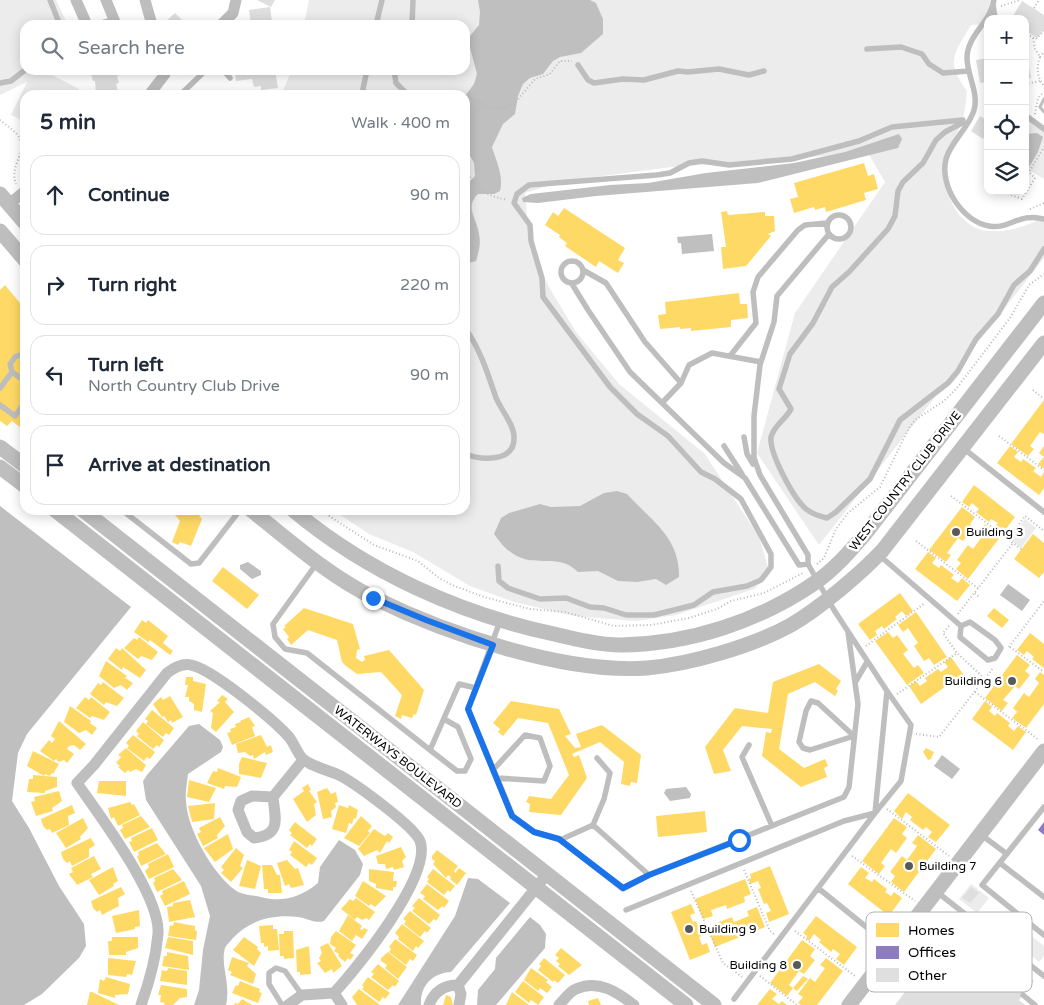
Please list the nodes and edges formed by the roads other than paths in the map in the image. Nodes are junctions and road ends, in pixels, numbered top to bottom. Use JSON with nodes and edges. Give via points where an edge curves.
{"nodes":[{"id":1,"x":50,"y":0,"type":"edge"},
{"id":2,"x":76,"y":0,"type":"edge"},
{"id":3,"x":106,"y":0,"type":"edge"},
{"id":4,"x":145,"y":0,"type":"edge"},
{"id":5,"x":236,"y":0,"type":"edge"},
{"id":6,"x":382,"y":0,"type":"edge"},
{"id":7,"x":413,"y":0,"type":"edge"},
{"id":8,"x":993,"y":3,"type":"edge"},
{"id":9,"x":58,"y":20,"type":"edge"},
{"id":10,"x":85,"y":20,"type":"edge"},
{"id":11,"x":114,"y":20,"type":"edge"},
{"id":12,"x":151,"y":20,"type":"edge"},
{"id":13,"x":227,"y":20,"type":"edge"},
{"id":14,"x":377,"y":20,"type":"edge"},
{"id":15,"x":412,"y":20,"type":"edge"},
{"id":16,"x":867,"y":49,"type":"dead end"},
{"id":17,"x":578,"y":65,"type":"road end"},
{"id":18,"x":764,"y":71,"type":"dead end"},
{"id":19,"x":969,"y":71,"type":"junction"},
{"id":20,"x":20,"y":74,"type":"edge"},
{"id":21,"x":163,"y":75,"type":"edge"},
{"id":22,"x":201,"y":75,"type":"edge"},
{"id":23,"x":227,"y":75,"type":"edge"},
{"id":24,"x":366,"y":75,"type":"edge"},
{"id":25,"x":395,"y":75,"type":"edge"},
{"id":26,"x":230,"y":78,"type":"dead end"},
{"id":27,"x":0,"y":83,"type":"edge"},
{"id":28,"x":152,"y":90,"type":"edge"},
{"id":29,"x":185,"y":90,"type":"edge"},
{"id":30,"x":363,"y":90,"type":"edge"},
{"id":31,"x":403,"y":90,"type":"edge"},
{"id":32,"x":1029,"y":118,"type":"edge"},
{"id":33,"x":1044,"y":129,"type":"edge"},
{"id":34,"x":20,"y":191,"type":"edge"},
{"id":35,"x":3,"y":203,"type":"edge"},
{"id":36,"x":20,"y":215,"type":"edge"},
{"id":37,"x":20,"y":219,"type":"edge"},
{"id":38,"x":1044,"y":219,"type":"edge"},
{"id":39,"x":827,"y":223,"type":"junction"},
{"id":40,"x":829,"y":234,"type":"junction"},
{"id":41,"x":1,"y":235,"type":"edge"},
{"id":42,"x":1044,"y":249,"type":"edge"},
{"id":43,"x":20,"y":255,"type":"edge"},
{"id":44,"x":583,"y":270,"type":"junction"},
{"id":45,"x":572,"y":284,"type":"junction"},
{"id":46,"x":1044,"y":303,"type":"edge"},
{"id":47,"x":1039,"y":321,"type":"edge"},
{"id":48,"x":470,"y":337,"type":"edge"},
{"id":49,"x":1044,"y":343,"type":"edge"},
{"id":50,"x":20,"y":355,"type":"edge"},
{"id":51,"x":730,"y":356,"type":"junction"},
{"id":52,"x":761,"y":362,"type":"junction"},
{"id":53,"x":12,"y":372,"type":"junction"},
{"id":54,"x":20,"y":378,"type":"edge"},
{"id":55,"x":681,"y":383,"type":"junction"},
{"id":56,"x":0,"y":388,"type":"edge"},
{"id":57,"x":663,"y":402,"type":"junction"},
{"id":58,"x":0,"y":405,"type":"edge"},
{"id":59,"x":20,"y":409,"type":"edge"},
{"id":60,"x":943,"y":434,"type":"junction"},
{"id":61,"x":744,"y":437,"type":"dead end"},
{"id":62,"x":724,"y":446,"type":"dead end"},
{"id":63,"x":0,"y":447,"type":"edge"},
{"id":64,"x":963,"y":448,"type":"junction"},
{"id":65,"x":470,"y":455,"type":"edge"},
{"id":66,"x":752,"y":459,"type":"junction"},
{"id":67,"x":20,"y":462,"type":"edge"},
{"id":68,"x":0,"y":467,"type":"edge"},
{"id":69,"x":734,"y":467,"type":"junction"},
{"id":70,"x":20,"y":482,"type":"edge"},
{"id":71,"x":1044,"y":512,"type":"edge"},
{"id":72,"x":61,"y":515,"type":"edge"},
{"id":73,"x":88,"y":515,"type":"edge"},
{"id":74,"x":128,"y":515,"type":"edge"},
{"id":75,"x":236,"y":515,"type":"edge"},
{"id":76,"x":257,"y":515,"type":"edge"},
{"id":77,"x":299,"y":515,"type":"edge"},
{"id":78,"x":879,"y":555,"type":"junction"},
{"id":79,"x":318,"y":563,"type":"junction"},
{"id":80,"x":808,"y":564,"type":"junction"},
{"id":81,"x":498,"y":566,"type":"dead end"},
{"id":82,"x":816,"y":582,"type":"junction"},
{"id":83,"x":827,"y":598,"type":"junction"},
{"id":84,"x":500,"y":621,"type":"junction"},
{"id":85,"x":961,"y":626,"type":"junction"},
{"id":86,"x":848,"y":632,"type":"junction"},
{"id":87,"x":493,"y":645,"type":"junction"},
{"id":88,"x":867,"y":662,"type":"junction"},
{"id":89,"x":856,"y":681,"type":"junction"},
{"id":90,"x":476,"y":688,"type":"junction"},
{"id":91,"x":887,"y":691,"type":"junction"},
{"id":92,"x":444,"y":719,"type":"junction"},
{"id":93,"x":854,"y":736,"type":"junction"},
{"id":94,"x":748,"y":745,"type":"dead end"},
{"id":95,"x":1042,"y":746,"type":"edge"},
{"id":96,"x":430,"y":750,"type":"junction"},
{"id":97,"x":598,"y":758,"type":"dead end"},
{"id":98,"x":303,"y":760,"type":"junction"},
{"id":99,"x":494,"y":769,"type":"junction"},
{"id":100,"x":498,"y":778,"type":"junction"},
{"id":101,"x":273,"y":796,"type":"dead end"},
{"id":102,"x":1044,"y":807,"type":"edge"},
{"id":103,"x":874,"y":813,"type":"junction"},
{"id":104,"x":593,"y":825,"type":"junction"},
{"id":105,"x":772,"y":826,"type":"junction"},
{"id":106,"x":980,"y":834,"type":"junction"},
{"id":107,"x":560,"y":840,"type":"junction"},
{"id":108,"x":1007,"y":854,"type":"junction"},
{"id":109,"x":1000,"y":863,"type":"junction"},
{"id":110,"x":547,"y":874,"type":"junction"},
{"id":111,"x":649,"y":875,"type":"junction"},
{"id":112,"x":536,"y":888,"type":"junction"},
{"id":113,"x":818,"y":888,"type":"junction"},
{"id":114,"x":936,"y":892,"type":"junction"},
{"id":115,"x":1044,"y":897,"type":"edge"},
{"id":116,"x":626,"y":910,"type":"dead end"},
{"id":117,"x":921,"y":912,"type":"edge"},
{"id":118,"x":962,"y":912,"type":"edge"},
{"id":119,"x":1015,"y":912,"type":"edge"},
{"id":120,"x":1032,"y":925,"type":"edge"},
{"id":121,"x":866,"y":926,"type":"edge"},
{"id":122,"x":1044,"y":935,"type":"edge"},
{"id":123,"x":1032,"y":967,"type":"edge"},
{"id":124,"x":1044,"y":976,"type":"edge"},
{"id":125,"x":866,"y":983,"type":"edge"},
{"id":126,"x":458,"y":985,"type":"junction"},
{"id":127,"x":334,"y":993,"type":"junction"},
{"id":128,"x":302,"y":995,"type":"junction"},
{"id":129,"x":1023,"y":995,"type":"dead end"},
{"id":130,"x":734,"y":999,"type":"dead end"},
{"id":131,"x":141,"y":1005,"type":"edge"},
{"id":132,"x":282,"y":1005,"type":"edge"},
{"id":133,"x":288,"y":1005,"type":"edge"},
{"id":134,"x":342,"y":1005,"type":"edge"},
{"id":135,"x":429,"y":1005,"type":"edge"},
{"id":136,"x":459,"y":1005,"type":"edge"},
{"id":137,"x":559,"y":1005,"type":"edge"},
{"id":138,"x":634,"y":1005,"type":"edge"},
{"id":139,"x":686,"y":1005,"type":"edge"},
{"id":140,"x":714,"y":1005,"type":"edge"},
{"id":141,"x":849,"y":1005,"type":"edge"},
{"id":142,"x":1035,"y":1005,"type":"edge"}],
"edges":[{"from":1,"to":9,"type":"lane"},
{"from":2,"to":10,"type":"street"},
{"from":3,"to":11,"type":"street"},
{"from":4,"to":12,"type":"street"},
{"from":5,"to":13,"type":"street","via":[[233,13]]},
{"from":6,"to":14,"type":"lane"},
{"from":7,"to":15,"type":"lane"},
{"from":8,"to":19,"type":"lane","via":[[969,45]]},
{"from":16,"to":19,"type":"lane","via":[[902,47],[922,54],[929,64],[943,73]]},
{"from":17,"to":18,"type":"lane","via":[[594,83],[644,80],[678,71],[719,69],[749,75]]},
{"from":19,"to":38,"type":"lane","via":[[974,109],[946,160],[946,178],[955,202],[964,214],[990,227],[1009,224],[1020,217]]},
{"from":20,"to":27,"type":"lane","via":[[11,81]]},
{"from":21,"to":28,"type":"street"},
{"from":22,"to":29,"type":"lane"},
{"from":23,"to":26,"type":"lane"},
{"from":24,"to":30,"type":"lane"},
{"from":25,"to":31,"type":"lane","via":[[396,83]]},
{"from":32,"to":33,"type":"lane"},
{"from":34,"to":35,"type":"street"},
{"from":35,"to":36,"type":"street"},
{"from":37,"to":41,"type":"street"},
{"from":39,"to":40,"type":"lane"},
{"from":39,"to":40,"type":"lane","via":[[839,214],[851,224],[850,232],[844,238]]},
{"from":39,"to":51,"type":"lane","via":[[805,225],[798,230],[758,277],[752,292],[756,323]]},
{"from":40,"to":52,"type":"lane","via":[[777,296],[774,322]]},
{"from":41,"to":43,"type":"street"},
{"from":42,"to":81,"type":"lane","via":[[1030,271],[1014,285],[958,371],[948,383],[900,420],[870,479],[827,518],[814,515],[793,493],[771,445],[774,429],[791,409],[780,389],[783,373],[790,354],[813,323],[832,287],[888,229],[895,216],[898,191],[903,182],[923,163],[936,140],[963,120],[892,127],[859,142],[792,158],[729,165],[695,162],[670,173],[568,184],[542,183],[522,188],[514,203],[530,225],[543,297],[610,387],[637,414],[668,436],[701,472],[741,499],[771,554],[771,567],[760,580],[747,586],[713,592],[694,605],[654,615],[626,615],[566,598],[540,599],[508,588],[499,581]]},
{"from":44,"to":45,"type":"lane","via":[[582,278]]},
{"from":44,"to":45,"type":"lane","via":[[573,261],[563,265],[560,272],[563,279]]},
{"from":44,"to":55,"type":"lane","via":[[606,282],[645,342]]},
{"from":45,"to":57,"type":"lane","via":[[630,372]]},
{"from":46,"to":47,"type":"street","name":"WEST COUNTRY CLUB DRIVE"},
{"from":47,"to":60,"type":"street","name":"WEST COUNTRY CLUB DRIVE"},
{"from":48,"to":65,"type":"lane","via":[[484,361],[495,396],[514,436],[512,446],[492,459]]},
{"from":49,"to":64,"type":"street","name":"WEST COUNTRY CLUB DRIVE"},
{"from":50,"to":53,"type":"lane","via":[[10,364]]},
{"from":51,"to":52,"type":"lane"},
{"from":51,"to":55,"type":"lane","via":[[712,353],[689,365]]},
{"from":52,"to":66,"type":"lane"},
{"from":53,"to":54,"type":"lane"},
{"from":53,"to":56,"type":"lane"},
{"from":55,"to":57,"type":"lane"},
{"from":57,"to":69,"type":"lane"},
{"from":58,"to":59,"type":"lane","via":[[15,416]]},
{"from":60,"to":64,"type":"street"},
{"from":60,"to":82,"type":"street","name":"WEST COUNTRY CLUB DRIVE","via":[[865,534]]},
{"from":61,"to":66,"type":"lane","via":[[747,454]]},
{"from":62,"to":69,"type":"lane"},
{"from":63,"to":67,"type":"street"},
{"from":64,"to":71,"type":"lane"},
{"from":64,"to":78,"type":"street","name":"WEST COUNTRY CLUB DRIVE"},
{"from":66,"to":69,"type":"lane"},
{"from":66,"to":80,"type":"lane","via":[[808,555]]},
{"from":68,"to":70,"type":"street"},
{"from":69,"to":80,"type":"lane","via":[[745,478],[799,565]]},
{"from":72,"to":112,"type":"street","name":"WATERWAYS BOULEVARD"},
{"from":73,"to":110,"type":"street","name":"WATERWAYS BOULEVARD"},
{"from":74,"to":75,"type":"lane","via":[[192,564],[199,563]]},
{"from":76,"to":79,"type":"street","name":"WEST COUNTRY CLUB DRIVE"},
{"from":77,"to":84,"type":"street","name":"WEST COUNTRY CLUB DRIVE","via":[[315,529],[380,569],[422,591]]},
{"from":78,"to":83,"type":"street","name":"WEST COUNTRY CLUB DRIVE"},
{"from":78,"to":85,"type":"lane"},
{"from":79,"to":87,"type":"street","name":"WEST COUNTRY CLUB DRIVE","via":[[373,598]]},
{"from":79,"to":96,"type":"lane","via":[[273,624],[275,636],[285,649],[307,654]]},
{"from":80,"to":82,"type":"lane"},
{"from":82,"to":83,"type":"lane"},
{"from":82,"to":84,"type":"street","name":"WEST COUNTRY CLUB DRIVE","via":[[767,612],[727,627],[659,641],[620,645],[582,640]]},
{"from":83,"to":86,"type":"lane"},
{"from":83,"to":87,"type":"street","name":"WEST COUNTRY CLUB DRIVE","via":[[791,624],[735,648],[646,668],[591,666]]},
{"from":84,"to":87,"type":"lane"},
{"from":85,"to":85,"type":"lane","via":[[960,637],[988,660],[995,658],[1001,648],[995,640],[970,622]]},
{"from":86,"to":88,"type":"lane"},
{"from":86,"to":89,"type":"lane"},
{"from":87,"to":90,"type":"lane"},
{"from":88,"to":89,"type":"lane"},
{"from":88,"to":91,"type":"lane"},
{"from":89,"to":93,"type":"lane","via":[[858,704]]},
{"from":90,"to":92,"type":"lane","via":[[459,684]]},
{"from":90,"to":99,"type":"lane","via":[[468,709]]},
{"from":91,"to":103,"type":"lane"},
{"from":91,"to":103,"type":"lane","via":[[911,725],[901,781]]},
{"from":92,"to":96,"type":"lane"},
{"from":92,"to":96,"type":"lane","via":[[458,727],[470,765],[465,771],[457,771]]},
{"from":93,"to":93,"type":"lane","via":[[818,703],[811,701],[799,742],[803,748],[810,750]]},
{"from":93,"to":105,"type":"lane","via":[[844,797]]},
{"from":94,"to":105,"type":"lane","via":[[742,757]]},
{"from":95,"to":106,"type":"street"},
{"from":97,"to":104,"type":"lane","via":[[610,773]]},
{"from":98,"to":101,"type":"street"},
{"from":98,"to":127,"type":"street","via":[[342,777],[385,807],[420,841],[418,869],[402,900],[376,943]]},
{"from":98,"to":131,"type":"street","via":[[289,738],[267,716],[206,672],[191,665],[178,666],[167,673],[77,783],[148,895],[156,914],[158,933]]},
{"from":99,"to":100,"type":"lane"},
{"from":99,"to":100,"type":"lane","via":[[525,735],[540,738],[550,766],[544,781]]},
{"from":100,"to":107,"type":"lane","via":[[512,816],[534,832]]},
{"from":102,"to":108,"type":"lane"},
{"from":103,"to":113,"type":"lane"},
{"from":103,"to":116,"type":"lane","via":[[844,821]]},
{"from":104,"to":107,"type":"lane"},
{"from":104,"to":111,"type":"lane"},
{"from":105,"to":111,"type":"lane"},
{"from":106,"to":108,"type":"lane"},
{"from":106,"to":114,"type":"street"},
{"from":107,"to":111,"type":"lane","via":[[623,888]]},
{"from":108,"to":109,"type":"lane"},
{"from":109,"to":115,"type":"lane"},
{"from":109,"to":119,"type":"lane","via":[[982,885]]},
{"from":110,"to":112,"type":"street"},
{"from":110,"to":140,"type":"street","name":"WATERWAYS BOULEVARD"},
{"from":112,"to":126,"type":"street"},
{"from":112,"to":139,"type":"street","name":"WATERWAYS BOULEVARD"},
{"from":113,"to":121,"type":"lane"},
{"from":113,"to":130,"type":"lane"},
{"from":114,"to":117,"type":"street"},
{"from":114,"to":118,"type":"lane"},
{"from":120,"to":122,"type":"lane"},
{"from":123,"to":124,"type":"lane"},
{"from":125,"to":141,"type":"street"},
{"from":126,"to":135,"type":"street","via":[[448,985],[439,990]]},
{"from":126,"to":136,"type":"street","via":[[461,994]]},
{"from":127,"to":128,"type":"street"},
{"from":127,"to":134,"type":"street"},
{"from":128,"to":132,"type":"lane","via":[[286,971],[276,968],[269,973],[269,984]]},
{"from":128,"to":133,"type":"street"},
{"from":129,"to":142,"type":"lane"},
{"from":137,"to":138,"type":"street","via":[[575,989],[596,985],[615,991]]}]}
